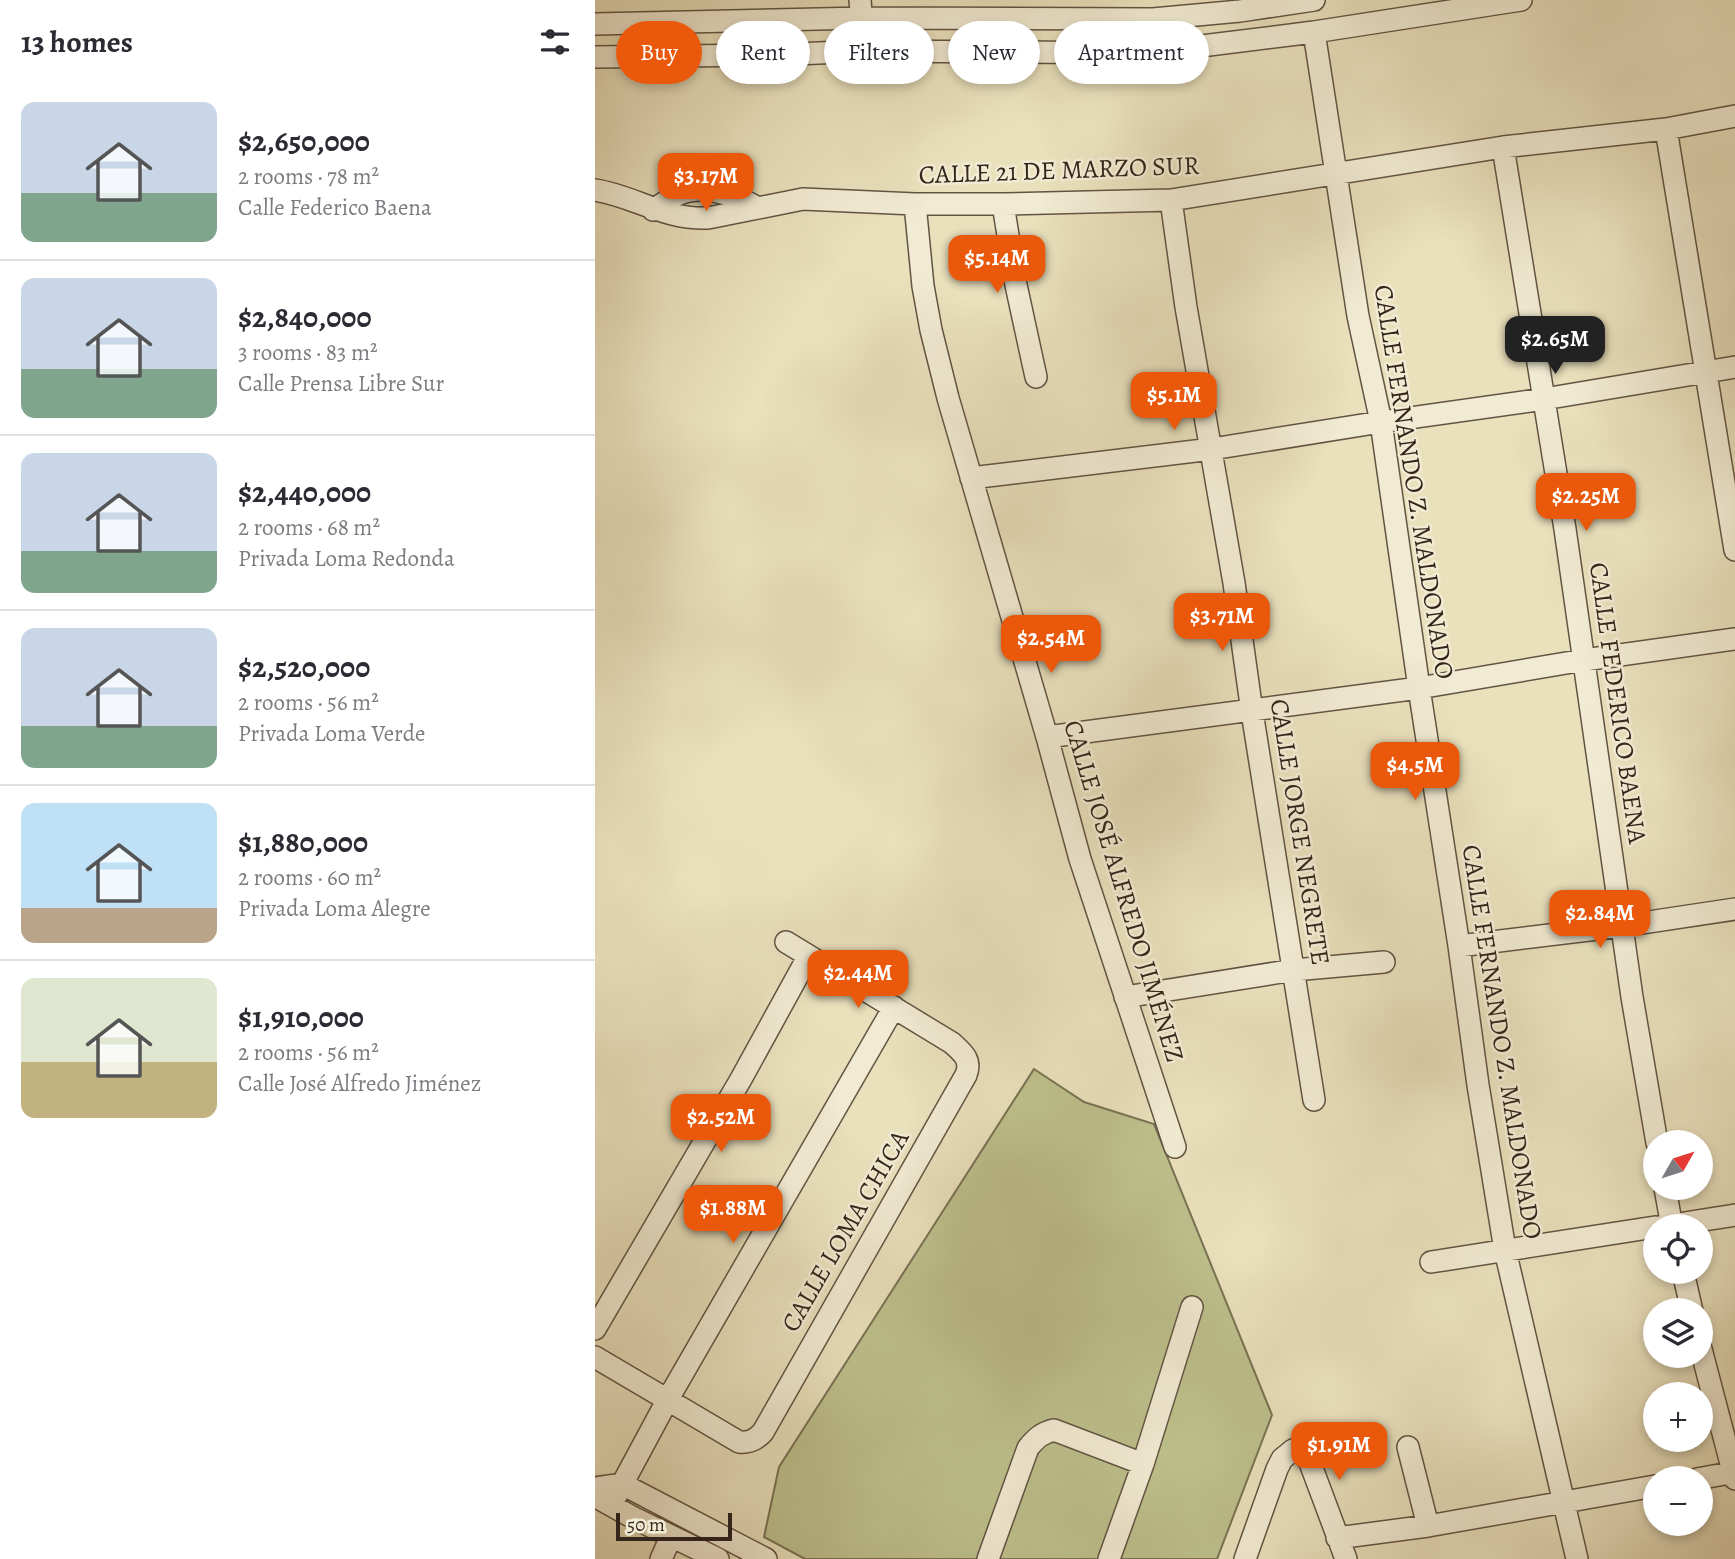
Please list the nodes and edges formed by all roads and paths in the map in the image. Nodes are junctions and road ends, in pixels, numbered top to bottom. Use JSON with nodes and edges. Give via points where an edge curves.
{"nodes":[{"id":1,"x":1314,"y":0,"type":"edge"},
{"id":2,"x":1521,"y":0,"type":"edge"},
{"id":3,"x":1291,"y":2,"type":"edge"},
{"id":4,"x":861,"y":9,"type":"edge"},
{"id":5,"x":1005,"y":9,"type":"edge"},
{"id":6,"x":1152,"y":9,"type":"edge"},
{"id":7,"x":714,"y":10,"type":"edge"},
{"id":8,"x":595,"y":24,"type":"edge"},
{"id":9,"x":1314,"y":32,"type":"junction"},
{"id":10,"x":934,"y":52,"type":"edge"},
{"id":11,"x":824,"y":53,"type":"edge"},
{"id":12,"x":595,"y":57,"type":"edge"},
{"id":13,"x":1735,"y":116,"type":"edge"},
{"id":14,"x":1667,"y":129,"type":"junction"},
{"id":15,"x":1503,"y":147,"type":"junction"},
{"id":16,"x":1335,"y":175,"type":"junction"},
{"id":17,"x":595,"y":190,"type":"edge"},
{"id":18,"x":725,"y":193,"type":"junction"},
{"id":19,"x":1171,"y":200,"type":"junction"},
{"id":20,"x":915,"y":204,"type":"junction"},
{"id":21,"x":1003,"y":204,"type":"junction"},
{"id":22,"x":758,"y":208,"type":"junction"},
{"id":23,"x":653,"y":210,"type":"junction"},
{"id":24,"x":725,"y":215,"type":"junction"},
{"id":25,"x":1735,"y":367,"type":"edge"},
{"id":26,"x":1707,"y":372,"type":"junction"},
{"id":27,"x":1036,"y":377,"type":"dead end"},
{"id":28,"x":1544,"y":399,"type":"junction"},
{"id":29,"x":1381,"y":422,"type":"junction"},
{"id":30,"x":1212,"y":449,"type":"junction"},
{"id":31,"x":971,"y":478,"type":"junction"},
{"id":32,"x":1735,"y":550,"type":"edge"},
{"id":33,"x":1735,"y":639,"type":"edge"},
{"id":34,"x":1584,"y":660,"type":"junction"},
{"id":35,"x":1419,"y":688,"type":"junction"},
{"id":36,"x":1252,"y":712,"type":"junction"},
{"id":37,"x":1048,"y":737,"type":"junction"},
{"id":38,"x":1735,"y":909,"type":"edge"},
{"id":39,"x":1622,"y":926,"type":"junction"},
{"id":40,"x":786,"y":943,"type":"dead end"},
{"id":41,"x":1459,"y":946,"type":"junction"},
{"id":42,"x":808,"y":957,"type":"junction"},
{"id":43,"x":1384,"y":962,"type":"dead end"},
{"id":44,"x":1294,"y":970,"type":"junction"},
{"id":45,"x":1125,"y":997,"type":"junction"},
{"id":46,"x":894,"y":1007,"type":"junction"},
{"id":47,"x":1314,"y":1100,"type":"dead end"},
{"id":48,"x":1655,"y":1130,"type":"edge"},
{"id":49,"x":1175,"y":1147,"type":"dead end"},
{"id":50,"x":1735,"y":1215,"type":"edge"},
{"id":51,"x":1713,"y":1218,"type":"edge"},
{"id":52,"x":1643,"y":1229,"type":"edge"},
{"id":53,"x":1505,"y":1250,"type":"junction"},
{"id":54,"x":1431,"y":1262,"type":"dead end"},
{"id":55,"x":1192,"y":1307,"type":"dead end"},
{"id":56,"x":595,"y":1329,"type":"edge"},
{"id":57,"x":595,"y":1357,"type":"edge"},
{"id":58,"x":1706,"y":1368,"type":"edge"},
{"id":59,"x":668,"y":1399,"type":"junction"},
{"id":60,"x":1408,"y":1447,"type":"dead end"},
{"id":61,"x":1143,"y":1464,"type":"junction"},
{"id":62,"x":1734,"y":1474,"type":"edge"},
{"id":63,"x":1713,"y":1477,"type":"edge"},
{"id":64,"x":622,"y":1484,"type":"junction"},
{"id":65,"x":595,"y":1488,"type":"edge"},
{"id":66,"x":1643,"y":1488,"type":"edge"},
{"id":67,"x":603,"y":1501,"type":"edge"},
{"id":68,"x":1563,"y":1503,"type":"junction"},
{"id":69,"x":1428,"y":1526,"type":"junction"},
{"id":70,"x":671,"y":1537,"type":"junction"},
{"id":71,"x":1337,"y":1538,"type":"junction"},
{"id":72,"x":661,"y":1559,"type":"edge"},
{"id":73,"x":718,"y":1559,"type":"edge"},
{"id":74,"x":766,"y":1559,"type":"edge"},
{"id":75,"x":988,"y":1559,"type":"edge"},
{"id":76,"x":1109,"y":1559,"type":"edge"},
{"id":77,"x":1245,"y":1559,"type":"edge"},
{"id":78,"x":1346,"y":1559,"type":"edge"},
{"id":79,"x":1577,"y":1559,"type":"edge"}],
"edges":[{"from":1,"to":3,"type":"street"},
{"from":2,"to":9,"type":"street"},
{"from":3,"to":6,"type":"street","via":[[1199,16]]},
{"from":4,"to":5,"type":"street"},
{"from":4,"to":7,"type":"street"},
{"from":5,"to":6,"type":"street"},
{"from":7,"to":8,"type":"street"},
{"from":9,"to":10,"type":"street","via":[[1145,53]]},
{"from":9,"to":16,"type":"street","name":"CALLE FERNANDO Z. MALDONADO"},
{"from":11,"to":12,"type":"street"},
{"from":13,"to":14,"type":"street","name":"CALLE 21 DE MARZO SUR"},
{"from":14,"to":15,"type":"street","name":"CALLE 21 DE MARZO SUR"},
{"from":14,"to":26,"type":"street"},
{"from":15,"to":16,"type":"street","name":"CALLE 21 DE MARZO SUR"},
{"from":15,"to":28,"type":"street","name":"CALLE FEDERICO BAENA"},
{"from":16,"to":19,"type":"street","name":"CALLE 21 DE MARZO SUR"},
{"from":16,"to":29,"type":"street","name":"CALLE FERNANDO Z. MALDONADO"},
{"from":17,"to":23,"type":"street","name":"CALLE 21 DE MARZO SUR"},
{"from":18,"to":22,"type":"street"},
{"from":18,"to":23,"type":"street","via":[[680,194]]},
{"from":18,"to":24,"type":"street"},
{"from":19,"to":21,"type":"street","name":"CALLE 21 DE MARZO SUR"},
{"from":19,"to":30,"type":"street","name":"CALLE JORGE NEGRETE"},
{"from":20,"to":21,"type":"street","name":"CALLE 21 DE MARZO SUR"},
{"from":20,"to":22,"type":"street","name":"CALLE 21 DE MARZO SUR","via":[[803,199]]},
{"from":20,"to":31,"type":"street","name":"CALLE JOSÉ ALFREDO JIMÉNEZ","via":[[931,330]]},
{"from":21,"to":27,"type":"street"},
{"from":22,"to":24,"type":"street","name":"CALLE 21 DE MARZO SUR"},
{"from":23,"to":24,"type":"street","name":"CALLE 21 DE MARZO SUR","via":[[692,219]]},
{"from":25,"to":26,"type":"street"},
{"from":26,"to":28,"type":"street"},
{"from":26,"to":32,"type":"street"},
{"from":28,"to":29,"type":"street"},
{"from":28,"to":34,"type":"street","name":"CALLE FEDERICO BAENA"},
{"from":29,"to":30,"type":"street"},
{"from":29,"to":35,"type":"street","name":"CALLE FERNANDO Z. MALDONADO"},
{"from":30,"to":31,"type":"street"},
{"from":30,"to":36,"type":"street","name":"CALLE JORGE NEGRETE"},
{"from":31,"to":37,"type":"street","name":"CALLE JOSÉ ALFREDO JIMÉNEZ"},
{"from":33,"to":34,"type":"street"},
{"from":34,"to":35,"type":"street"},
{"from":34,"to":39,"type":"street","name":"CALLE FEDERICO BAENA"},
{"from":35,"to":36,"type":"street"},
{"from":35,"to":41,"type":"street","name":"CALLE FERNANDO Z. MALDONADO"},
{"from":36,"to":37,"type":"street"},
{"from":36,"to":44,"type":"street","name":"CALLE JORGE NEGRETE"},
{"from":37,"to":45,"type":"street","name":"CALLE JOSÉ ALFREDO JIMÉNEZ","via":[[1080,859]]},
{"from":38,"to":39,"type":"street"},
{"from":39,"to":41,"type":"street"},
{"from":39,"to":48,"type":"street","name":"CALLE FEDERICO BAENA"},
{"from":40,"to":42,"type":"street"},
{"from":41,"to":53,"type":"street","name":"CALLE FERNANDO Z. MALDONADO"},
{"from":42,"to":46,"type":"street"},
{"from":42,"to":56,"type":"street"},
{"from":43,"to":44,"type":"street"},
{"from":44,"to":45,"type":"street"},
{"from":44,"to":47,"type":"street","name":"CALLE JORGE NEGRETE"},
{"from":45,"to":49,"type":"street","name":"CALLE JOSÉ ALFREDO JIMÉNEZ"},
{"from":46,"to":59,"type":"street"},
{"from":46,"to":59,"type":"street","name":"CALLE LOMA CHICA","via":[[952,1043],[969,1066],[763,1432],[746,1443],[739,1442]]},
{"from":50,"to":51,"type":"street"},
{"from":52,"to":53,"type":"street"},
{"from":53,"to":54,"type":"street"},
{"from":53,"to":68,"type":"street","name":"CALLE FERNANDO Z. MALDONADO"},
{"from":55,"to":61,"type":"street"},
{"from":57,"to":59,"type":"street"},
{"from":58,"to":62,"type":"street"},
{"from":59,"to":64,"type":"street"},
{"from":60,"to":69,"type":"street"},
{"from":61,"to":75,"type":"street","via":[[1054,1430],[1044,1432],[1028,1448]]},
{"from":61,"to":76,"type":"street"},
{"from":62,"to":63,"type":"street"},
{"from":64,"to":65,"type":"street"},
{"from":64,"to":67,"type":"street"},
{"from":64,"to":74,"type":"street"},
{"from":66,"to":68,"type":"street"},
{"from":67,"to":70,"type":"street"},
{"from":68,"to":69,"type":"street"},
{"from":68,"to":79,"type":"street","name":"CALLE FERNANDO Z. MALDONADO"},
{"from":69,"to":71,"type":"street"},
{"from":70,"to":72,"type":"street"},
{"from":70,"to":73,"type":"street"},
{"from":71,"to":77,"type":"street","via":[[1309,1460],[1293,1450],[1277,1469]]},
{"from":71,"to":78,"type":"street"}]}
